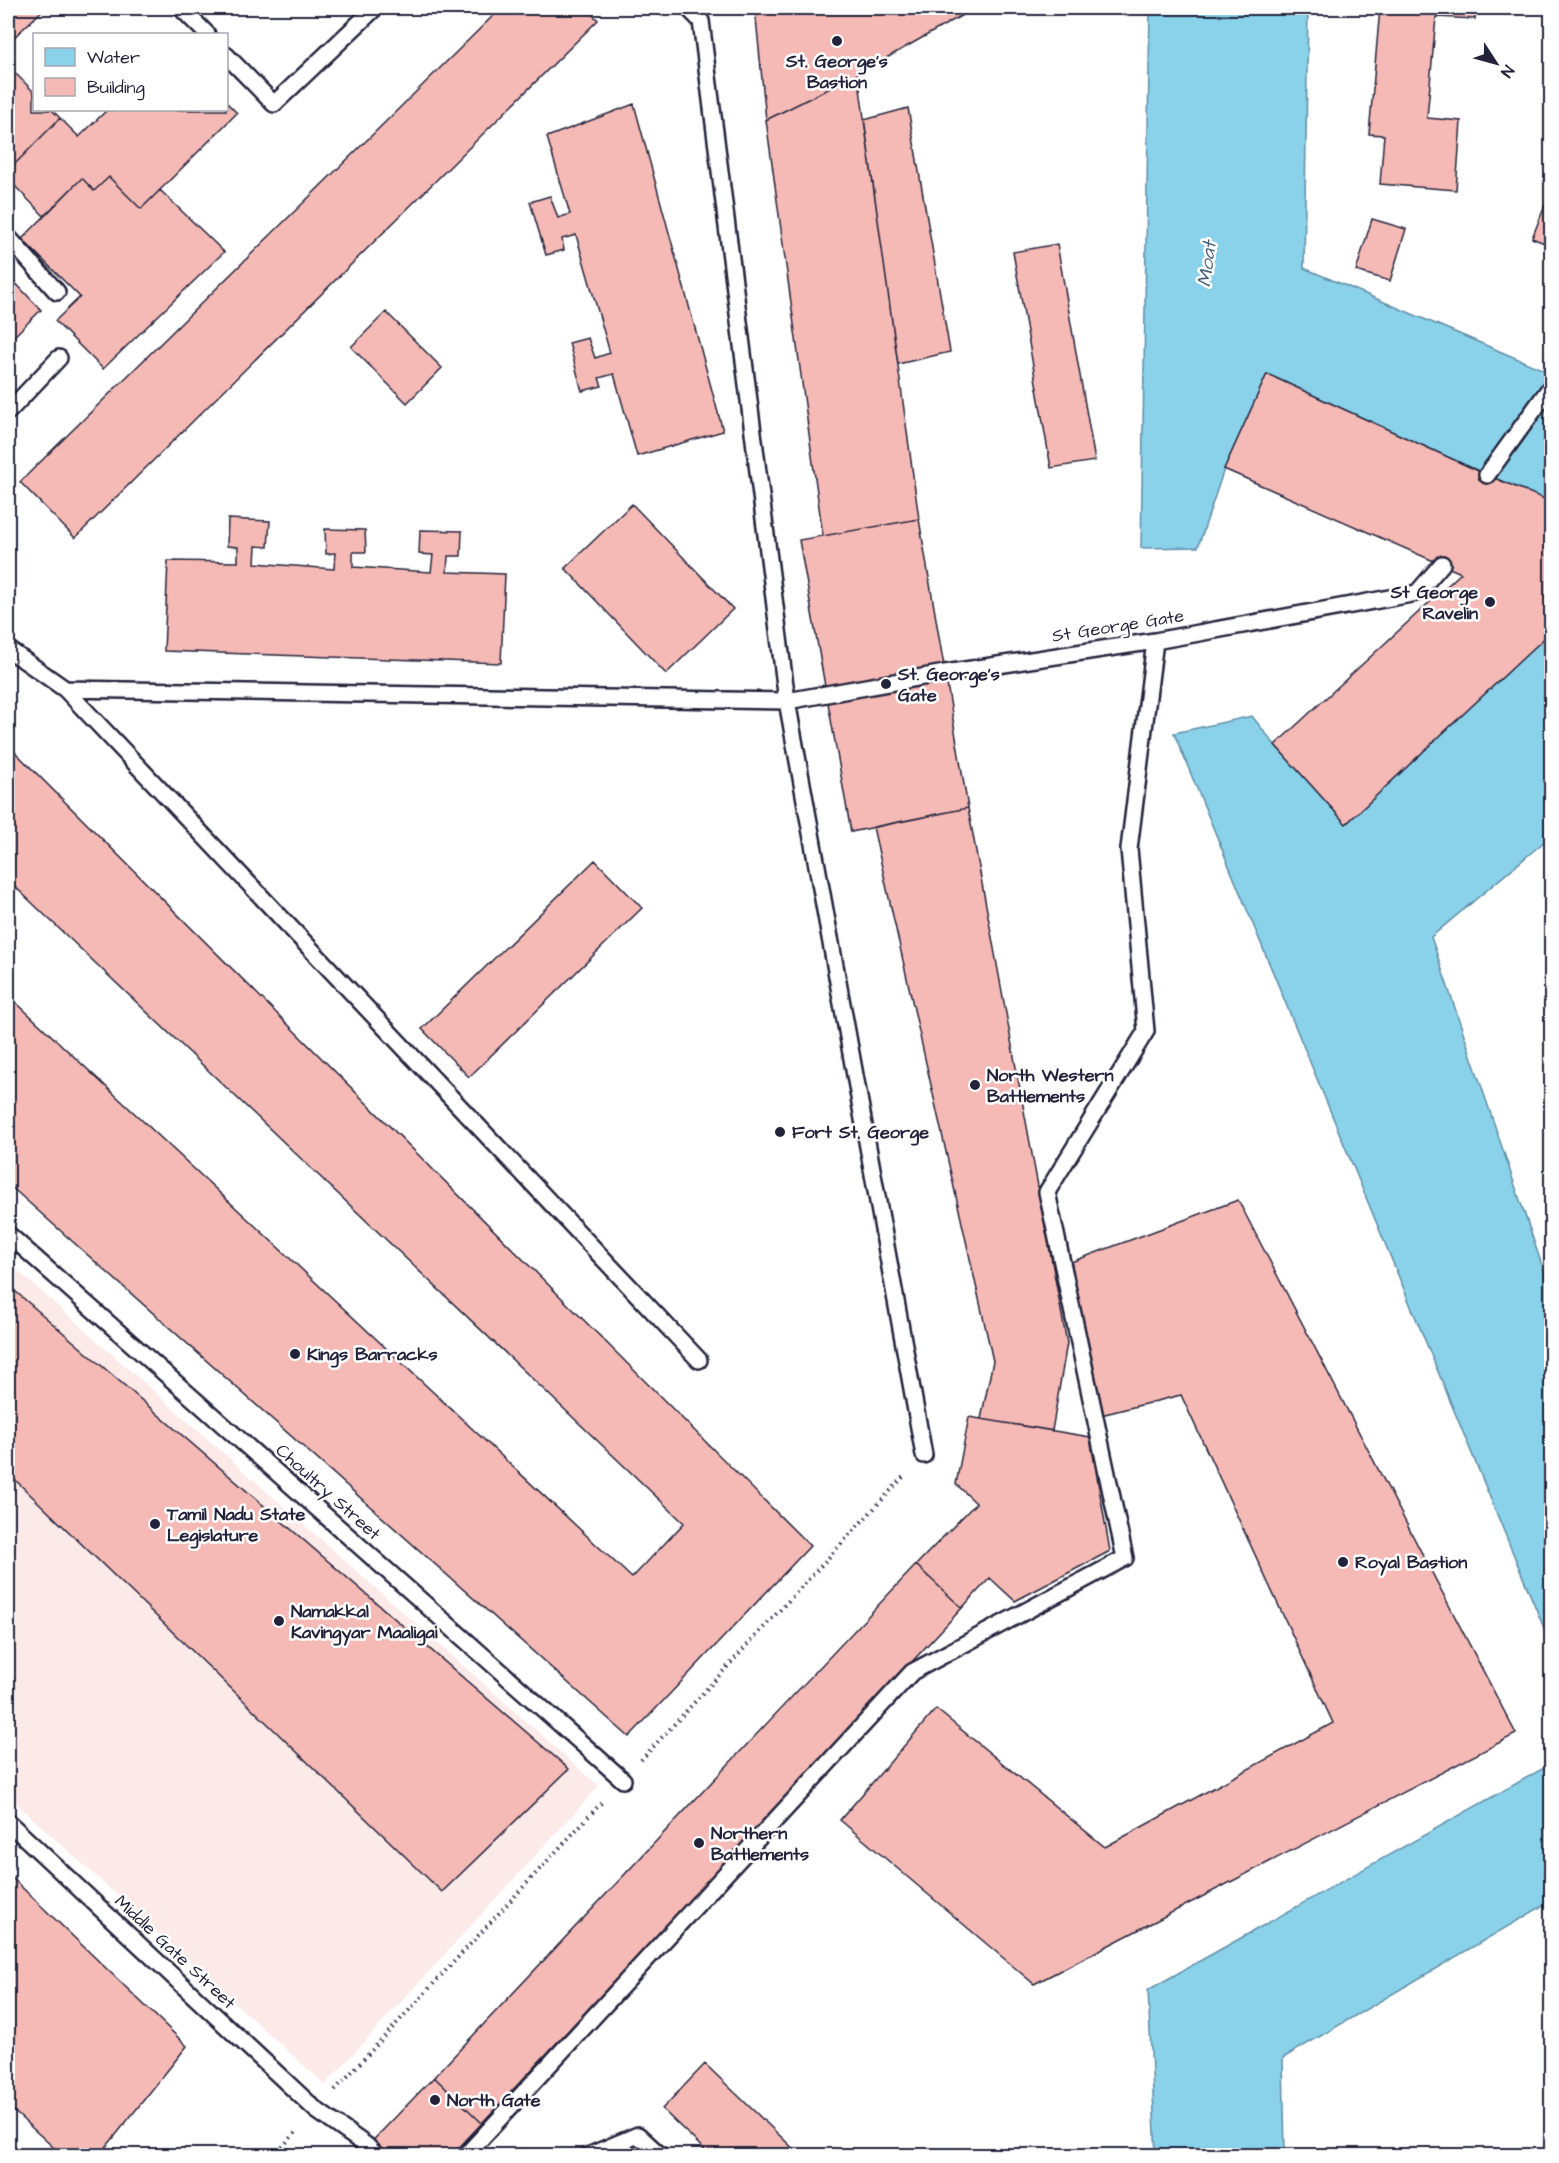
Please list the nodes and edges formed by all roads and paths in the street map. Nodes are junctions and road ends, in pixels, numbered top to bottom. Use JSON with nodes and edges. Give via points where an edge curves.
{"nodes":[{"id":1,"x":181,"y":8,"type":"edge"},
{"id":2,"x":375,"y":8,"type":"edge"},
{"id":3,"x":688,"y":8,"type":"edge"},
{"id":4,"x":206,"y":33,"type":"edge"},
{"id":5,"x":228,"y":56,"type":"edge"},
{"id":6,"x":8,"y":237,"type":"edge"},
{"id":7,"x":57,"y":292,"type":"dead end"},
{"id":8,"x":59,"y":358,"type":"dead end"},
{"id":9,"x":1551,"y":385,"type":"edge"},
{"id":10,"x":8,"y":412,"type":"edge"},
{"id":11,"x":1487,"y":475,"type":"dead end"},
{"id":12,"x":1442,"y":564,"type":"dead end"},
{"id":13,"x":1155,"y":641,"type":"junction"},
{"id":14,"x":8,"y":649,"type":"edge"},
{"id":15,"x":65,"y":689,"type":"junction"},
{"id":16,"x":787,"y":701,"type":"junction"},
{"id":17,"x":8,"y":1234,"type":"edge"},
{"id":18,"x":699,"y":1360,"type":"dead end"},
{"id":19,"x":924,"y":1455,"type":"joint"},
{"id":20,"x":623,"y":1780,"type":"junction"},
{"id":21,"x":8,"y":1822,"type":"edge"},
{"id":22,"x":316,"y":2110,"type":"junction"},
{"id":23,"x":274,"y":2156,"type":"edge"},
{"id":24,"x":377,"y":2156,"type":"edge"},
{"id":25,"x":465,"y":2156,"type":"edge"},
{"id":26,"x":588,"y":2156,"type":"edge"},
{"id":27,"x":661,"y":2156,"type":"edge"}],
"edges":[{"from":1,"to":4,"type":"lane"},
{"from":2,"to":5,"type":"lane","via":[[274,104]]},
{"from":3,"to":16,"type":"lane","via":[[701,21]]},
{"from":6,"to":7,"type":"lane"},
{"from":8,"to":10,"type":"lane"},
{"from":9,"to":11,"type":"lane"},
{"from":12,"to":13,"type":"lane","name":"St George Gate","via":[[1417,593]]},
{"from":13,"to":16,"type":"lane","name":"St George Gate"},
{"from":13,"to":25,"type":"lane","via":[[1129,849],[1146,1031],[1047,1192],[1125,1558],[912,1672]]},
{"from":14,"to":15,"type":"lane"},
{"from":15,"to":16,"type":"lane","name":"St George Gate"},
{"from":15,"to":18,"type":"lane"},
{"from":16,"to":19,"type":"lane"},
{"from":17,"to":20,"type":"lane","name":"Choultry Street"},
{"from":19,"to":20,"type":"path"},
{"from":20,"to":22,"type":"path"},
{"from":21,"to":22,"type":"lane","name":"Middle Gate Street"},
{"from":22,"to":23,"type":"path"},
{"from":22,"to":24,"type":"lane"},
{"from":26,"to":27,"type":"lane","via":[[638,2134]]}]}
